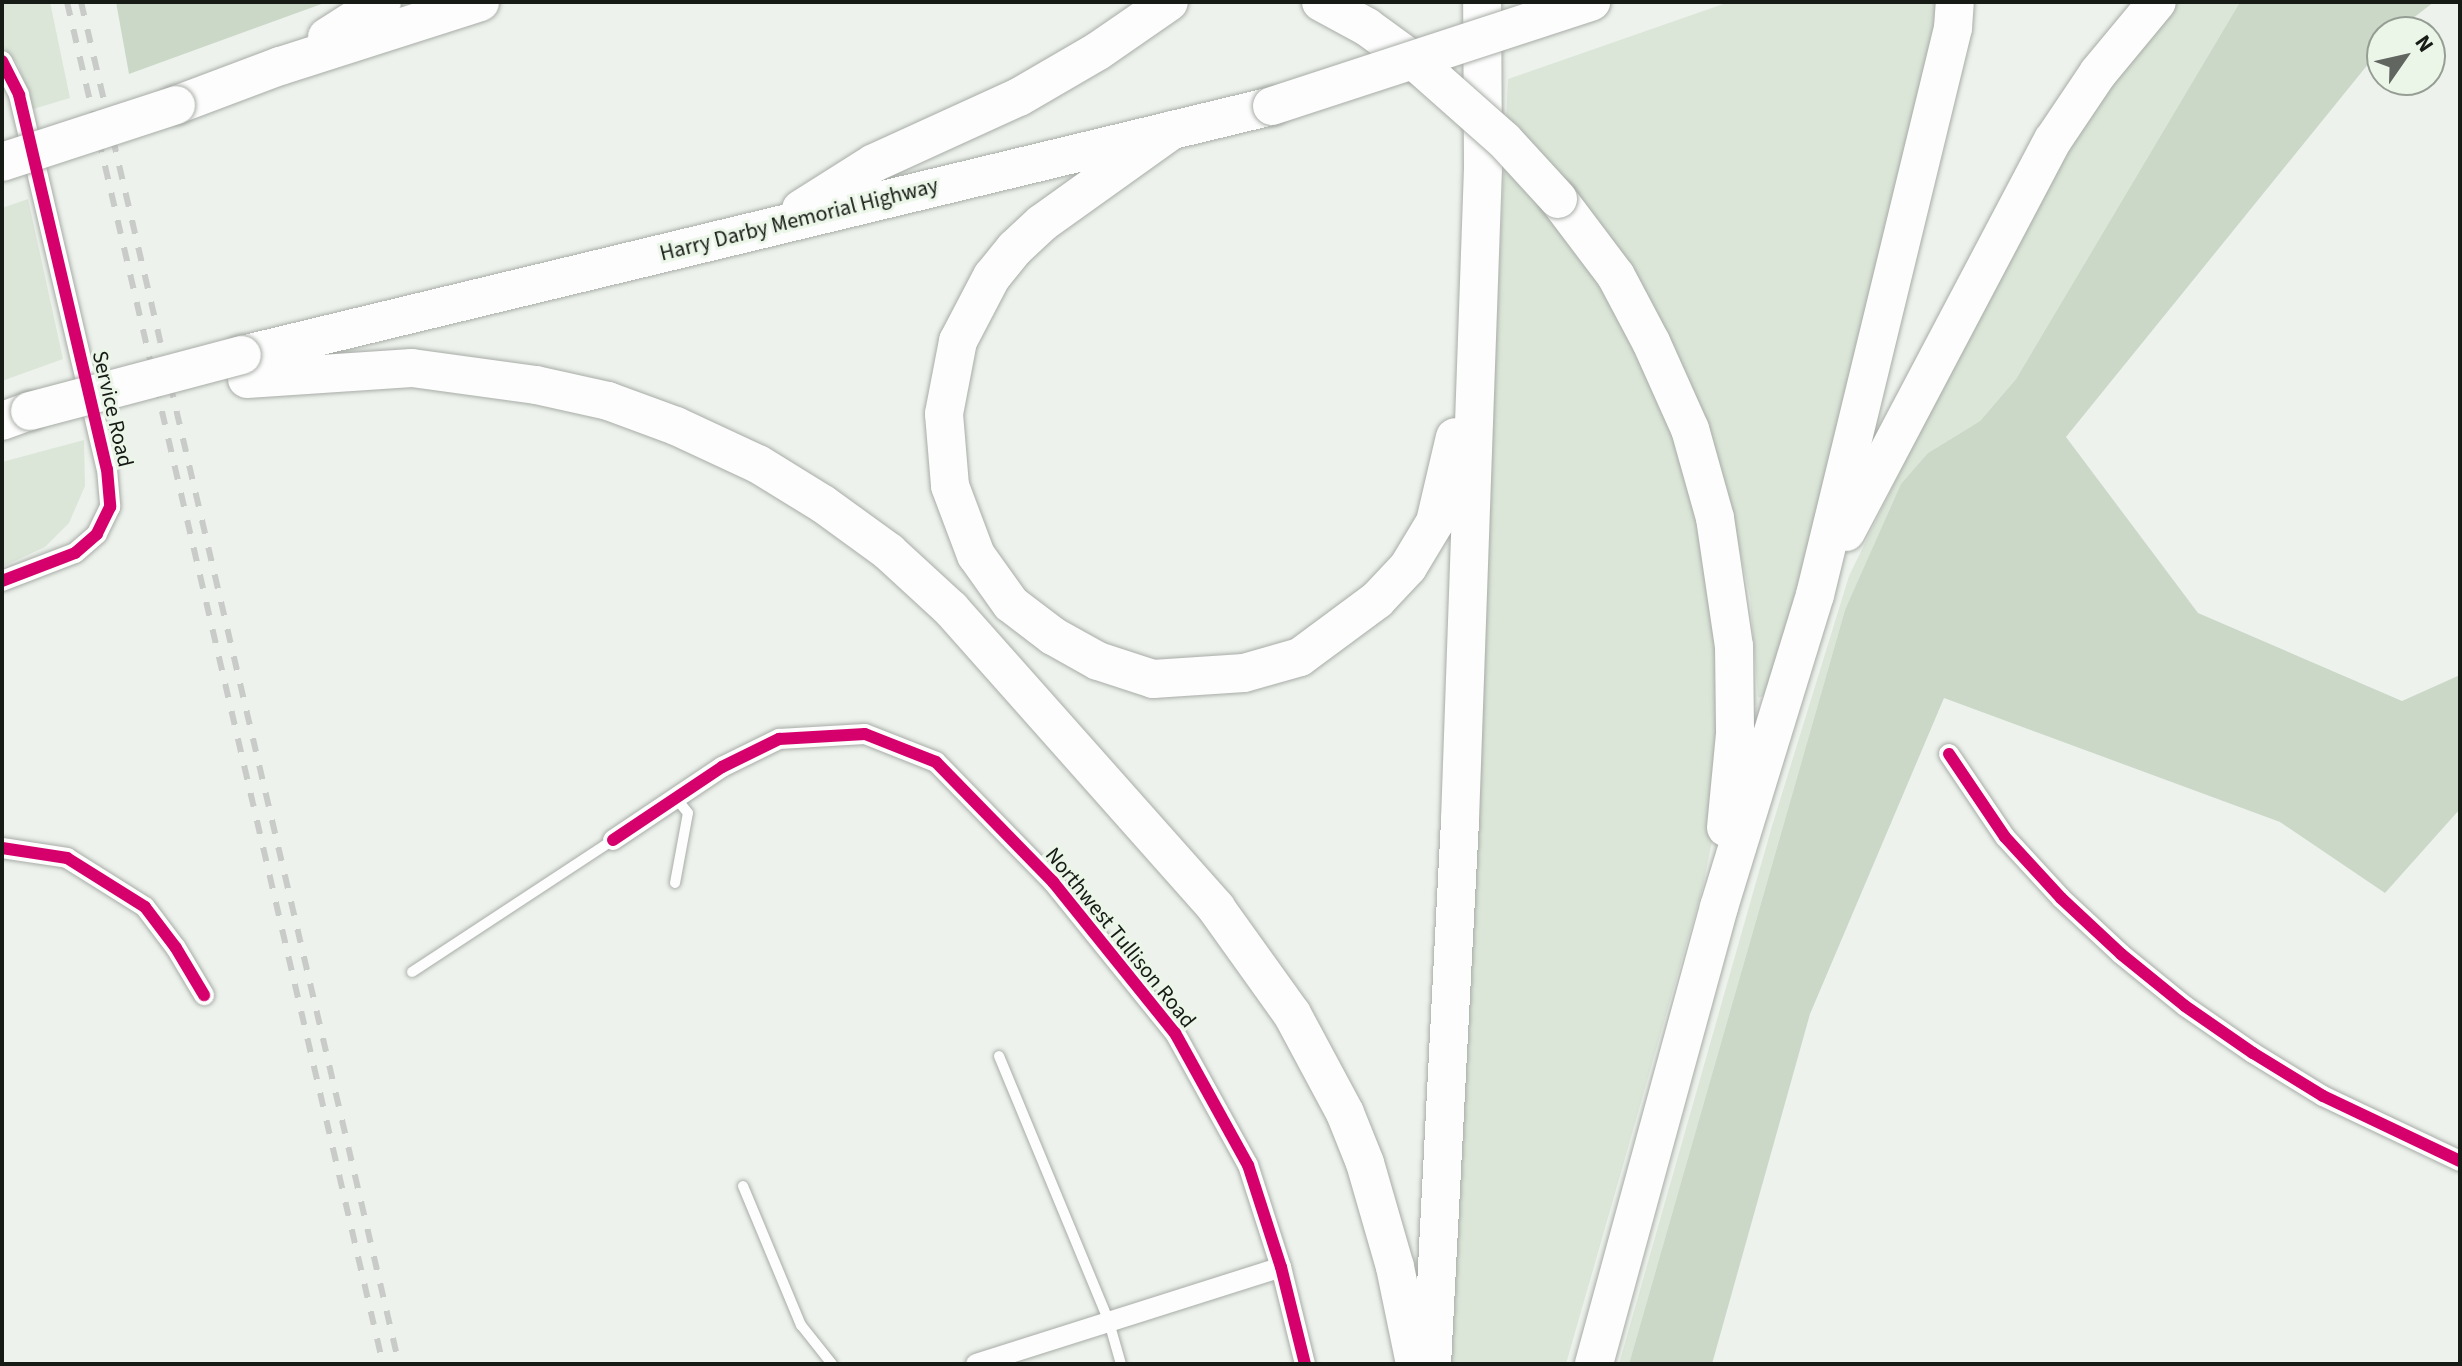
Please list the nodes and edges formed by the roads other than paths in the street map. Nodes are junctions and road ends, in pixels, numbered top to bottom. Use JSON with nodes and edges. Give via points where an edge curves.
{"nodes":[{"id":1,"x":382,"y":2,"type":"edge"},
{"id":2,"x":480,"y":2,"type":"edge"},
{"id":3,"x":1169,"y":2,"type":"edge"},
{"id":4,"x":1321,"y":2,"type":"edge"},
{"id":5,"x":1482,"y":2,"type":"edge"},
{"id":6,"x":1591,"y":2,"type":"edge"},
{"id":7,"x":1955,"y":2,"type":"edge"},
{"id":8,"x":2157,"y":2,"type":"edge"},
{"id":9,"x":2,"y":61,"type":"edge"},
{"id":10,"x":280,"y":66,"type":"junction"},
{"id":11,"x":1172,"y":130,"type":"junction"},
{"id":12,"x":2,"y":162,"type":"edge"},
{"id":13,"x":771,"y":227,"type":"junction"},
{"id":14,"x":1474,"y":352,"type":"junction"},
{"id":15,"x":244,"y":367,"type":"junction"},
{"id":16,"x":16,"y":416,"type":"edge"},
{"id":17,"x":2,"y":581,"type":"edge"},
{"id":18,"x":1815,"y":595,"type":"junction"},
{"id":19,"x":1949,"y":754,"type":"dead end"},
{"id":20,"x":676,"y":798,"type":"junction"},
{"id":21,"x":613,"y":840,"type":"joint"},
{"id":22,"x":2,"y":848,"type":"edge"},
{"id":23,"x":675,"y":883,"type":"dead end"},
{"id":24,"x":1719,"y":907,"type":"junction"},
{"id":25,"x":412,"y":972,"type":"dead end"},
{"id":26,"x":204,"y":995,"type":"dead end"},
{"id":27,"x":999,"y":1056,"type":"dead end"},
{"id":28,"x":2460,"y":1161,"type":"edge"},
{"id":29,"x":743,"y":1186,"type":"dead end"},
{"id":30,"x":1281,"y":1267,"type":"junction"},
{"id":31,"x":1109,"y":1322,"type":"junction"},
{"id":32,"x":832,"y":1364,"type":"edge"},
{"id":33,"x":976,"y":1364,"type":"edge"},
{"id":34,"x":1121,"y":1364,"type":"edge"},
{"id":35,"x":1305,"y":1364,"type":"edge"},
{"id":36,"x":1415,"y":1364,"type":"edge"},
{"id":37,"x":1432,"y":1364,"type":"edge"},
{"id":38,"x":1594,"y":1364,"type":"edge"}],
"edges":[{"from":1,"to":10,"type":"highway"},
{"from":2,"to":10,"type":"highway"},
{"from":3,"to":13,"type":"highway","via":[[1098,51],[1007,103],[874,163]]},
{"from":4,"to":24,"type":"highway","bridge":true,"via":[[1418,64],[1504,140],[1558,199],[1616,276],[1690,429],[1715,518],[1734,646],[1735,734]]},
{"from":5,"to":14,"type":"highway","via":[[1483,168]]},
{"from":6,"to":11,"type":"highway","name":"Harry Darby Memorial Highway","bridge":true,"via":[[1272,106]]},
{"from":7,"to":18,"type":"highway","via":[[1953,28]]},
{"from":8,"to":18,"type":"highway","via":[[2098,73],[2053,140]]},
{"from":9,"to":17,"type":"street","name":"Service Road","via":[[19,95],[107,469],[110,507],[88,544]]},
{"from":10,"to":12,"type":"highway","bridge":true},
{"from":11,"to":13,"type":"highway","name":"Harry Darby Memorial Highway"},
{"from":11,"to":14,"type":"highway","via":[[1015,248],[973,307],[949,377],[944,450],[961,522],[976,555],[1011,604],[1053,636],[1098,661],[1153,679],[1244,673],[1300,657],[1377,600],[1408,567],[1435,522]]},
{"from":13,"to":15,"type":"highway","name":"Harry Darby Memorial Highway"},
{"from":14,"to":37,"type":"highway","via":[[1460,820]]},
{"from":15,"to":16,"type":"highway","name":"Harry Darby Memorial Highway","bridge":true,"via":[[131,385]]},
{"from":15,"to":36,"type":"highway","via":[[412,368],[608,401],[758,464],[889,552],[951,609],[1216,908],[1292,1014],[1345,1113],[1365,1163],[1392,1254]]},
{"from":18,"to":24,"type":"highway"},
{"from":19,"to":28,"type":"street","via":[[2005,837],[2061,898],[2185,1006],[2323,1096]]},
{"from":20,"to":21,"type":"street","name":"Northwest Tullison Road"},
{"from":20,"to":23,"type":"lane","via":[[688,813]]},
{"from":20,"to":30,"type":"street","name":"Northwest Tullison Road","via":[[722,767],[779,739],[865,734],[936,762],[1053,882],[1175,1033],[1248,1165]]},
{"from":21,"to":25,"type":"lane"},
{"from":22,"to":26,"type":"street","via":[[67,858],[145,907]]},
{"from":24,"to":38,"type":"highway"},
{"from":27,"to":31,"type":"lane"},
{"from":29,"to":32,"type":"lane","via":[[801,1325]]},
{"from":30,"to":31,"type":"street"},
{"from":30,"to":35,"type":"street","name":"Northwest Tullison Road"},
{"from":31,"to":33,"type":"street"},
{"from":31,"to":34,"type":"lane"}]}
